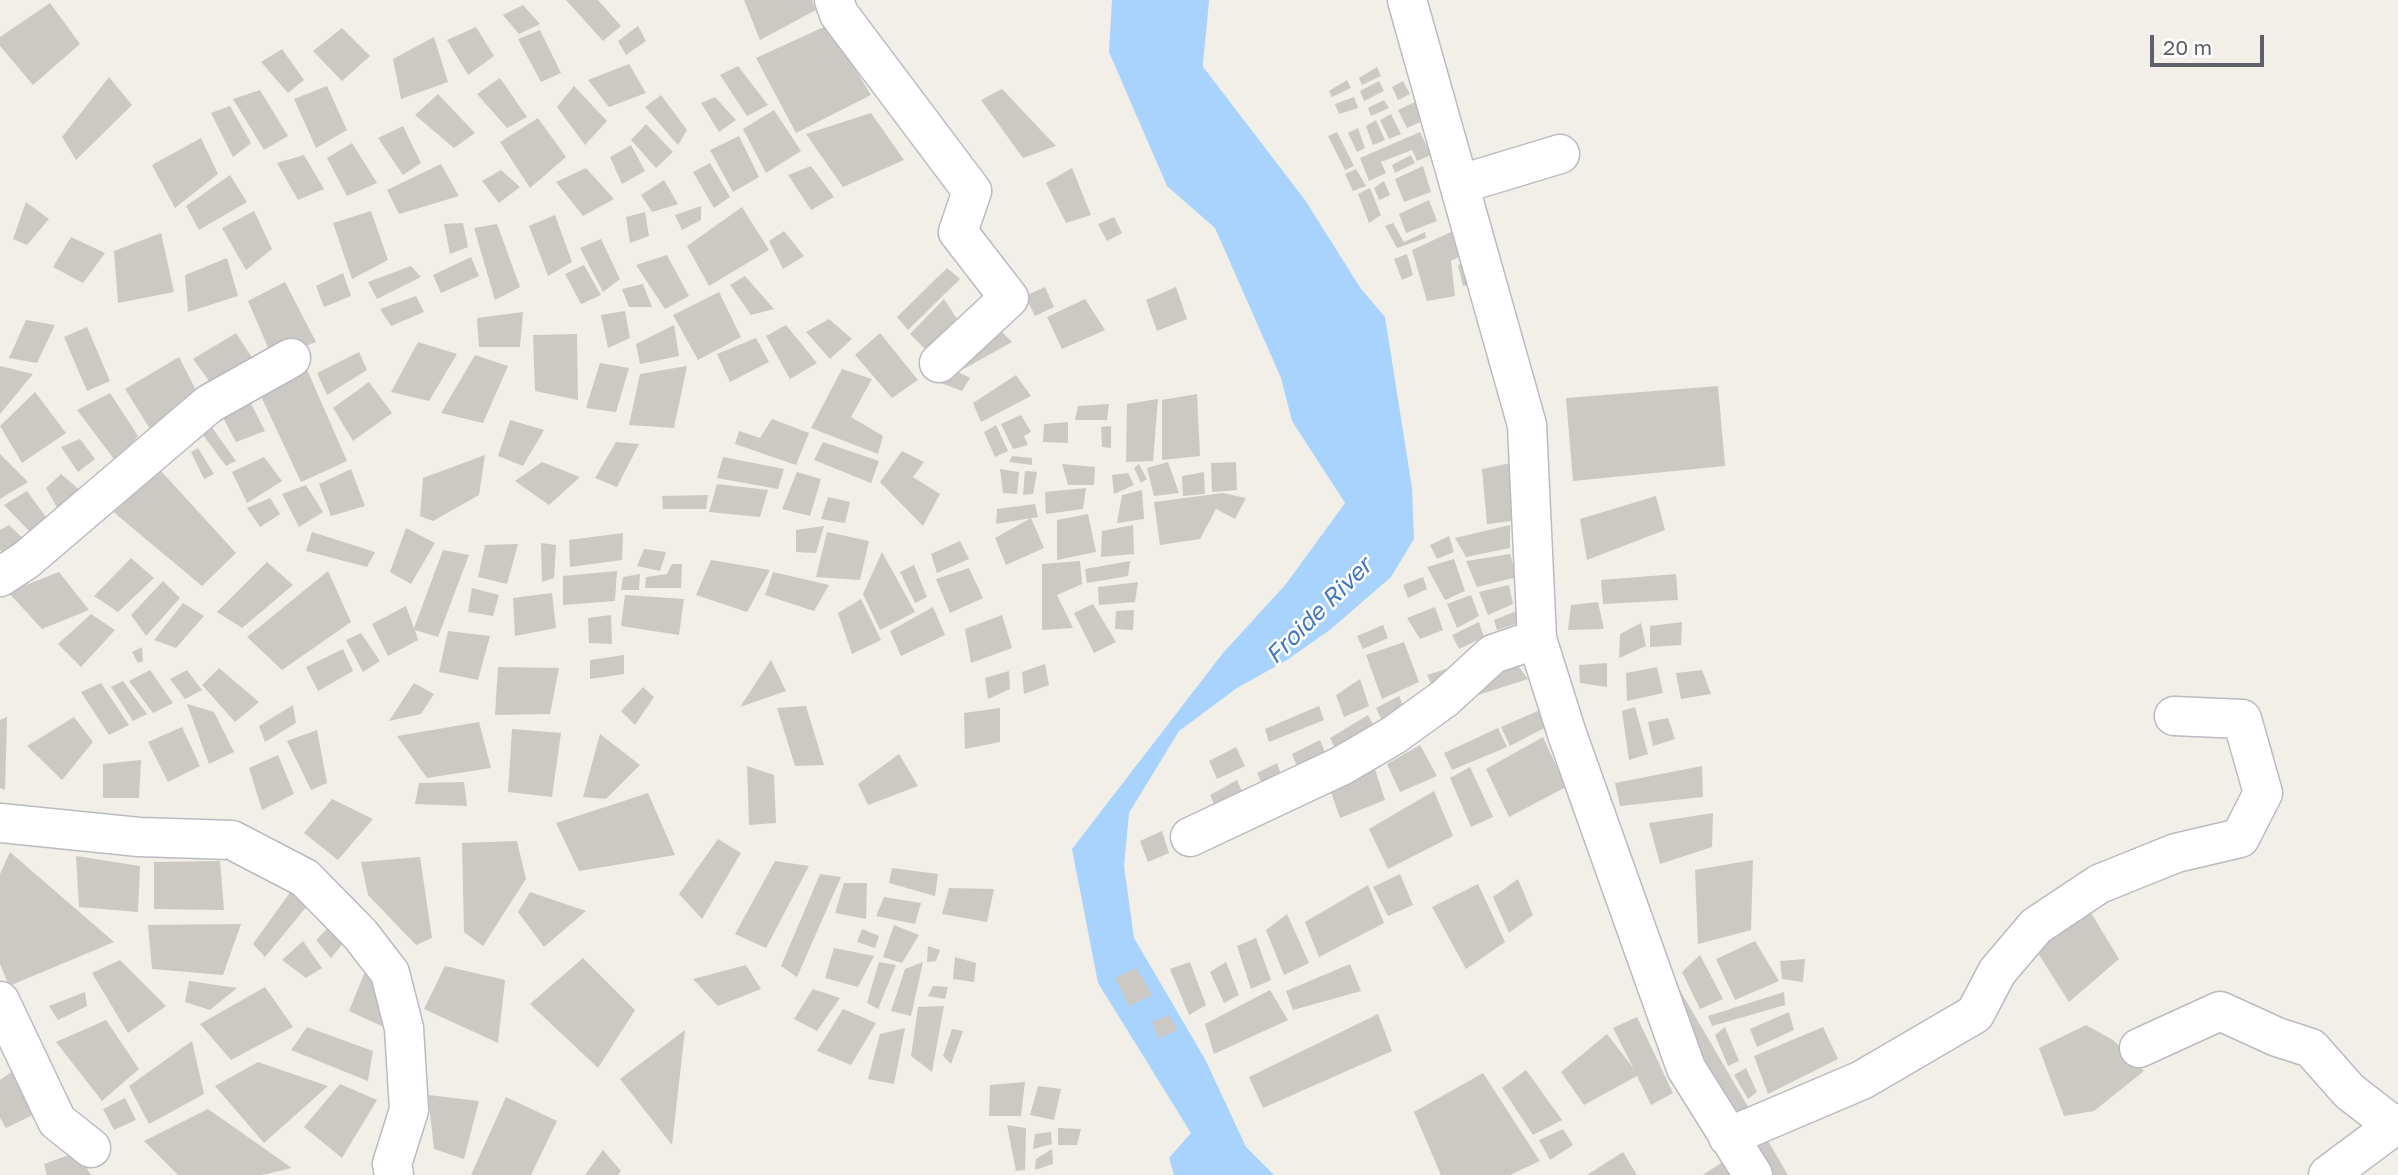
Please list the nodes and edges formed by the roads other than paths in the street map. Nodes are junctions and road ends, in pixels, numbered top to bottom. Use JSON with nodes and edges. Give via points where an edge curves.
{"nodes":[{"id":1,"x":834,"y":0,"type":"edge"},
{"id":2,"x":1407,"y":0,"type":"edge"},
{"id":3,"x":1560,"y":154,"type":"dead end"},
{"id":4,"x":1461,"y":184,"type":"junction"},
{"id":5,"x":291,"y":358,"type":"dead end"},
{"id":6,"x":939,"y":363,"type":"dead end"},
{"id":7,"x":0,"y":577,"type":"edge"},
{"id":8,"x":1537,"y":639,"type":"junction"},
{"id":9,"x":2174,"y":716,"type":"dead end"},
{"id":10,"x":0,"y":823,"type":"edge"},
{"id":11,"x":1190,"y":837,"type":"dead end"},
{"id":12,"x":0,"y":1001,"type":"edge"},
{"id":13,"x":2139,"y":1048,"type":"dead end"},
{"id":14,"x":2396,"y":1125,"type":"edge"},
{"id":15,"x":1728,"y":1137,"type":"junction"},
{"id":16,"x":91,"y":1149,"type":"dead end"},
{"id":17,"x":394,"y":1175,"type":"edge"},
{"id":18,"x":1753,"y":1175,"type":"edge"},
{"id":19,"x":2328,"y":1175,"type":"edge"}],
"edges":[{"from":1,"to":6,"type":"street","via":[[839,14],[972,191],[958,232],[1009,298]]},
{"from":2,"to":4,"type":"street"},
{"from":3,"to":4,"type":"street"},
{"from":4,"to":8,"type":"street","via":[[1527,425]]},
{"from":5,"to":7,"type":"street","via":[[209,404]]},
{"from":8,"to":11,"type":"street","via":[[1493,654],[1445,698],[1341,766]]},
{"from":8,"to":15,"type":"street","via":[[1686,1068]]},
{"from":9,"to":15,"type":"street","via":[[2242,719],[2263,793],[2240,838],[2176,853],[2099,884],[2036,926],[1997,972],[1975,1014],[1863,1080]]},
{"from":10,"to":17,"type":"street","via":[[139,837],[232,840],[305,877],[390,973],[404,1028],[409,1110],[392,1164]]},
{"from":12,"to":16,"type":"street","via":[[57,1121]]},
{"from":13,"to":14,"type":"street","via":[[2220,1011],[2311,1048],[2349,1091]]},
{"from":14,"to":19,"type":"street"},
{"from":15,"to":18,"type":"street"}]}
